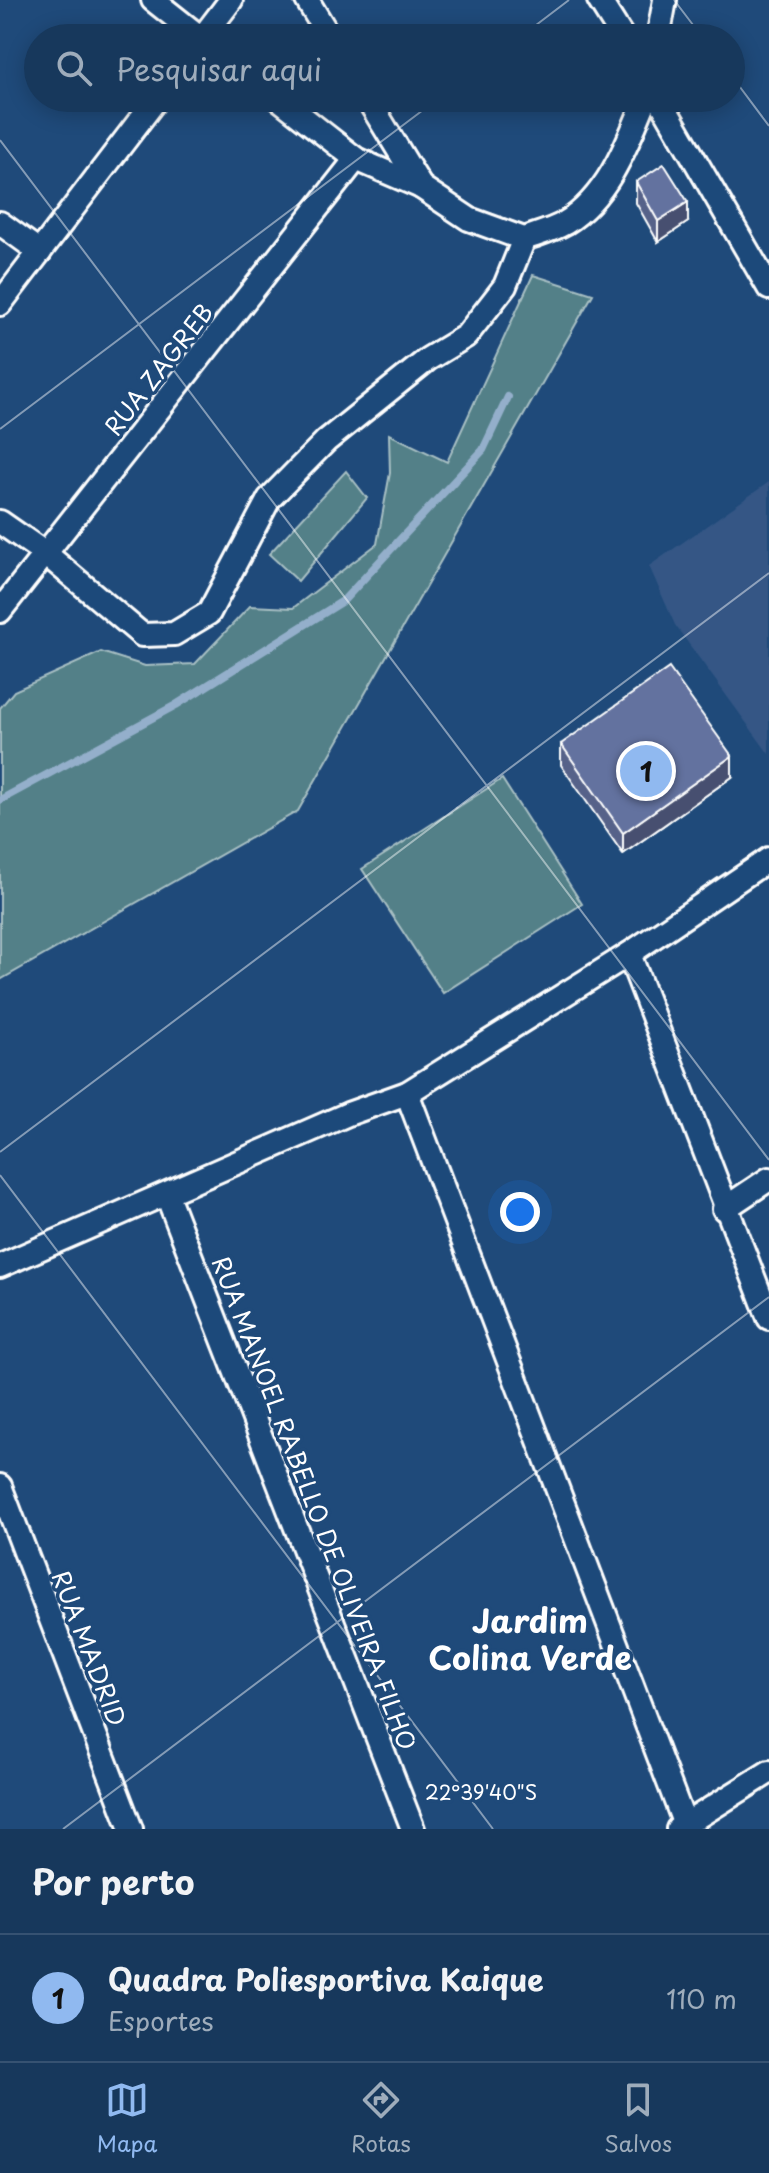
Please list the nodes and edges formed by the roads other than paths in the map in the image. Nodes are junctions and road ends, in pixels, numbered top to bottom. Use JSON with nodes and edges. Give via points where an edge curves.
{"nodes":[{"id":1,"x":153,"y":0,"type":"edge"},
{"id":2,"x":231,"y":0,"type":"edge"},
{"id":3,"x":307,"y":0,"type":"edge"},
{"id":4,"x":599,"y":0,"type":"edge"},
{"id":5,"x":665,"y":0,"type":"edge"},
{"id":6,"x":184,"y":24,"type":"edge"},
{"id":7,"x":213,"y":24,"type":"edge"},
{"id":8,"x":322,"y":24,"type":"edge"},
{"id":9,"x":614,"y":24,"type":"edge"},
{"id":10,"x":661,"y":24,"type":"edge"},
{"id":11,"x":146,"y":112,"type":"edge"},
{"id":12,"x":296,"y":112,"type":"edge"},
{"id":13,"x":375,"y":112,"type":"edge"},
{"id":14,"x":640,"y":112,"type":"edge"},
{"id":15,"x":667,"y":112,"type":"edge"},
{"id":16,"x":356,"y":159,"type":"junction"},
{"id":17,"x":421,"y":187,"type":"junction"},
{"id":18,"x":0,"y":223,"type":"edge"},
{"id":19,"x":524,"y":239,"type":"junction"},
{"id":20,"x":40,"y":252,"type":"junction"},
{"id":21,"x":769,"y":288,"type":"edge"},
{"id":22,"x":0,"y":304,"type":"edge"},
{"id":23,"x":0,"y":522,"type":"edge"},
{"id":24,"x":46,"y":554,"type":"junction"},
{"id":25,"x":0,"y":611,"type":"edge"},
{"id":26,"x":769,"y":859,"type":"edge"},
{"id":27,"x":629,"y":954,"type":"junction"},
{"id":28,"x":407,"y":1093,"type":"junction"},
{"id":29,"x":769,"y":1179,"type":"edge"},
{"id":30,"x":167,"y":1195,"type":"junction"},
{"id":31,"x":724,"y":1209,"type":"junction"},
{"id":32,"x":0,"y":1266,"type":"edge"},
{"id":33,"x":769,"y":1318,"type":"edge"},
{"id":34,"x":0,"y":1486,"type":"edge"},
{"id":35,"x":769,"y":1772,"type":"edge"},
{"id":36,"x":682,"y":1827,"type":"edge"},
{"id":37,"x":131,"y":1829,"type":"edge"},
{"id":38,"x":413,"y":1829,"type":"edge"}],
"edges":[{"from":1,"to":6,"type":"street"},
{"from":2,"to":7,"type":"street"},
{"from":3,"to":8,"type":"street"},
{"from":4,"to":9,"type":"street"},
{"from":5,"to":10,"type":"street"},
{"from":11,"to":20,"type":"street"},
{"from":12,"to":16,"type":"street"},
{"from":13,"to":17,"type":"street"},
{"from":14,"to":19,"type":"street","via":[[624,154],[590,202],[565,223]]},
{"from":15,"to":21,"type":"street"},
{"from":16,"to":17,"type":"street"},
{"from":16,"to":24,"type":"street","name":"RUA ZAGREB"},
{"from":17,"to":19,"type":"street","via":[[469,219]]},
{"from":18,"to":20,"type":"street"},
{"from":19,"to":24,"type":"street","via":[[505,286],[466,336],[428,359],[326,441],[269,499],[209,613],[174,634],[142,635]]},
{"from":20,"to":22,"type":"street"},
{"from":23,"to":24,"type":"street"},
{"from":24,"to":25,"type":"street","name":"RUA ZAGREB"},
{"from":26,"to":27,"type":"street"},
{"from":27,"to":28,"type":"street"},
{"from":27,"to":31,"type":"street"},
{"from":28,"to":30,"type":"street"},
{"from":28,"to":36,"type":"street"},
{"from":29,"to":31,"type":"street"},
{"from":30,"to":32,"type":"street"},
{"from":30,"to":38,"type":"street","name":"RUA MANOEL RABELLO DE OLIVEIRA FILHO"},
{"from":31,"to":33,"type":"street"},
{"from":34,"to":37,"type":"street","name":"RUA MADRID"},
{"from":35,"to":36,"type":"street"}]}
